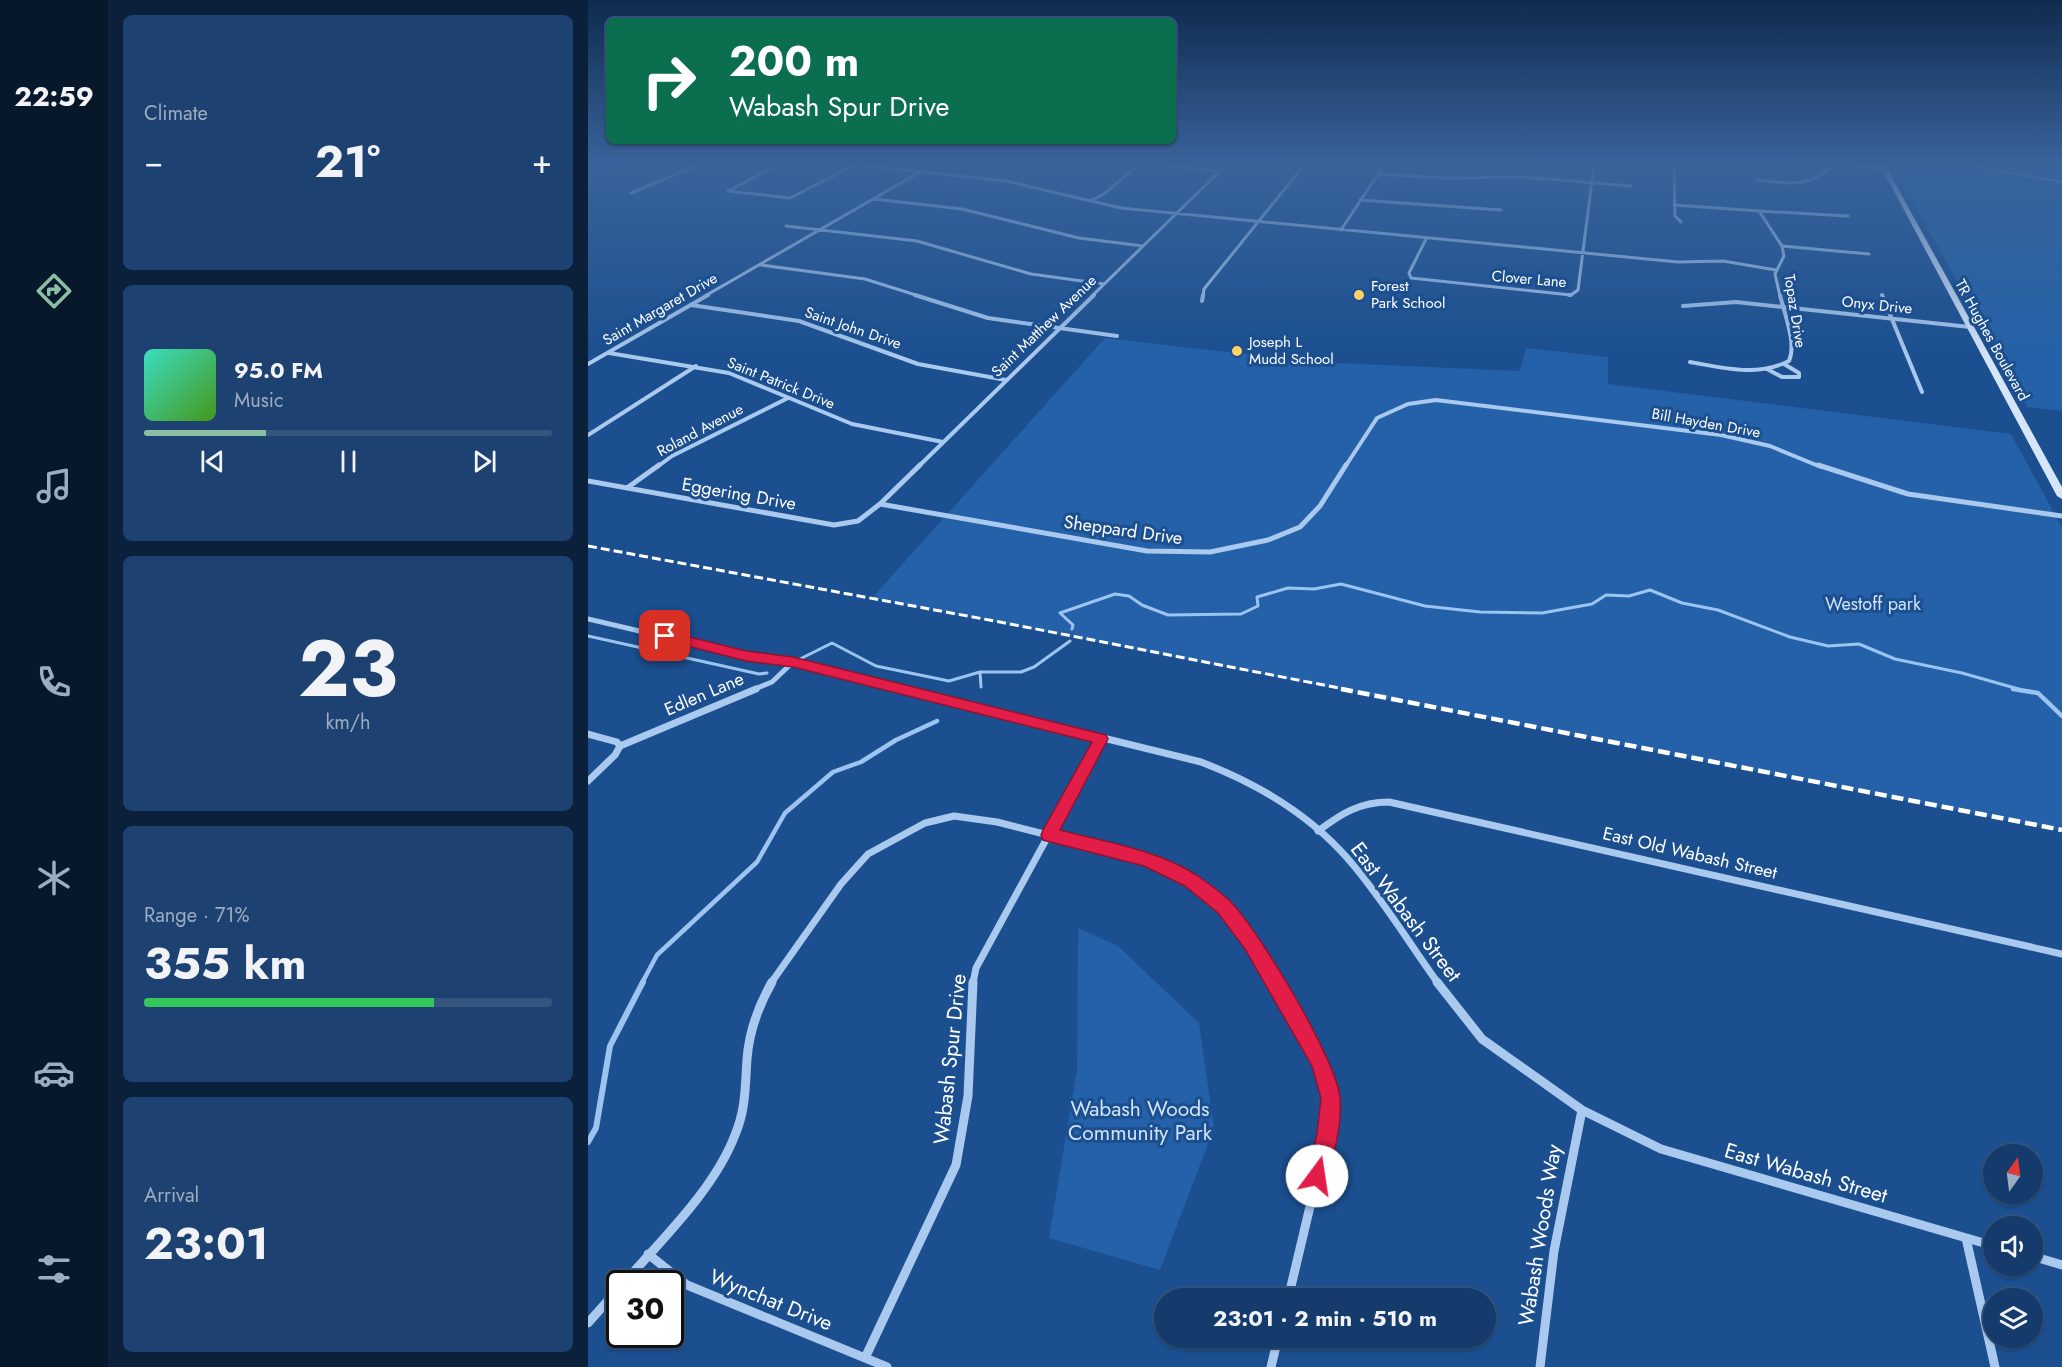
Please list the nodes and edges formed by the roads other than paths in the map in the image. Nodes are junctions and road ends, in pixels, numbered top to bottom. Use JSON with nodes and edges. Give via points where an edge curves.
{"nodes":[{"id":1,"x":810,"y":229,"type":"edge"},
{"id":2,"x":1041,"y":229,"type":"edge"},
{"id":3,"x":1161,"y":229,"type":"edge"},
{"id":4,"x":1252,"y":229,"type":"edge"},
{"id":5,"x":1328,"y":229,"type":"edge"},
{"id":6,"x":1585,"y":229,"type":"edge"},
{"id":7,"x":1771,"y":229,"type":"edge"},
{"id":8,"x":1916,"y":229,"type":"edge"},
{"id":9,"x":821,"y":230,"type":"junction"},
{"id":10,"x":1341,"y":230,"type":"joint"},
{"id":11,"x":1426,"y":239,"type":"junction"},
{"id":12,"x":1143,"y":246,"type":"junction"},
{"id":13,"x":1782,"y":246,"type":"junction"},
{"id":14,"x":1582,"y":254,"type":"junction"},
{"id":15,"x":1869,"y":254,"type":"dead end"},
{"id":16,"x":760,"y":265,"type":"junction"},
{"id":17,"x":1776,"y":270,"type":"junction"},
{"id":18,"x":1104,"y":284,"type":"junction"},
{"id":19,"x":1882,"y":295,"type":"dead end"},
{"id":20,"x":1202,"y":301,"type":"dead end"},
{"id":21,"x":690,"y":305,"type":"junction"},
{"id":22,"x":1683,"y":306,"type":"dead end"},
{"id":23,"x":1781,"y":307,"type":"junction"},
{"id":24,"x":1893,"y":319,"type":"junction"},
{"id":25,"x":1970,"y":327,"type":"junction"},
{"id":26,"x":1060,"y":328,"type":"junction"},
{"id":27,"x":1117,"y":336,"type":"dead end"},
{"id":28,"x":608,"y":353,"type":"junction"},
{"id":29,"x":1690,"y":362,"type":"dead end"},
{"id":30,"x":588,"y":364,"type":"edge"},
{"id":31,"x":1784,"y":364,"type":"junction"},
{"id":32,"x":696,"y":366,"type":"junction"},
{"id":33,"x":1767,"y":369,"type":"junction"},
{"id":34,"x":1006,"y":380,"type":"junction"},
{"id":35,"x":1922,"y":392,"type":"dead end"},
{"id":36,"x":788,"y":398,"type":"junction"},
{"id":37,"x":1377,"y":418,"type":"joint"},
{"id":38,"x":588,"y":435,"type":"edge"},
{"id":39,"x":943,"y":442,"type":"junction"},
{"id":40,"x":588,"y":481,"type":"edge"},
{"id":41,"x":627,"y":488,"type":"junction"},
{"id":42,"x":2062,"y":496,"type":"edge"},
{"id":43,"x":880,"y":504,"type":"junction"},
{"id":44,"x":2062,"y":516,"type":"edge"},
{"id":45,"x":588,"y":620,"type":"edge"},
{"id":46,"x":793,"y":662,"type":"junction"},
{"id":47,"x":588,"y":734,"type":"edge"},
{"id":48,"x":1101,"y":739,"type":"junction"},
{"id":49,"x":620,"y":746,"type":"junction"},
{"id":50,"x":588,"y":781,"type":"edge"},
{"id":51,"x":1318,"y":831,"type":"junction"},
{"id":52,"x":1049,"y":835,"type":"junction"},
{"id":53,"x":2062,"y":954,"type":"edge"},
{"id":54,"x":1581,"y":1110,"type":"junction"},
{"id":55,"x":1966,"y":1238,"type":"junction"},
{"id":56,"x":1983,"y":1243,"type":"edge"},
{"id":57,"x":648,"y":1254,"type":"junction"},
{"id":58,"x":2043,"y":1259,"type":"edge"},
{"id":59,"x":2062,"y":1265,"type":"edge"},
{"id":60,"x":634,"y":1270,"type":"edge"},
{"id":61,"x":1291,"y":1288,"type":"edge"},
{"id":62,"x":606,"y":1303,"type":"edge"},
{"id":63,"x":588,"y":1323,"type":"edge"},
{"id":64,"x":1276,"y":1348,"type":"edge"},
{"id":65,"x":865,"y":1358,"type":"junction"},
{"id":66,"x":887,"y":1367,"type":"edge"},
{"id":67,"x":1271,"y":1367,"type":"edge"},
{"id":68,"x":1540,"y":1367,"type":"edge"},
{"id":69,"x":1995,"y":1367,"type":"edge"}],
"edges":[{"from":1,"to":9,"type":"street"},
{"from":2,"to":12,"type":"street"},
{"from":3,"to":12,"type":"street","name":"Saint Matthew Avenue"},
{"from":4,"to":20,"type":"street","via":[[1204,289]]},
{"from":5,"to":10,"type":"street"},
{"from":6,"to":14,"type":"street","name":"Clover Lane"},
{"from":7,"to":13,"type":"street"},
{"from":8,"to":25,"type":"main road","name":"TR Hughes Boulevard"},
{"from":9,"to":16,"type":"street","name":"Saint Margaret Drive"},
{"from":9,"to":18,"type":"street","via":[[917,241],[1031,274]]},
{"from":10,"to":11,"type":"street"},
{"from":11,"to":14,"type":"street"},
{"from":11,"to":14,"type":"street","name":"Clover Lane","via":[[1409,273],[1423,281],[1571,295],[1578,290]]},
{"from":12,"to":18,"type":"street","name":"Saint Matthew Avenue"},
{"from":13,"to":15,"type":"street"},
{"from":13,"to":17,"type":"street","name":"Topaz Drive","via":[[1784,256]]},
{"from":14,"to":17,"type":"street","via":[[1678,262],[1723,261]]},
{"from":16,"to":21,"type":"street","name":"Saint Margaret Drive"},
{"from":16,"to":26,"type":"street","via":[[865,279],[988,318]]},
{"from":17,"to":23,"type":"street","name":"Topaz Drive"},
{"from":18,"to":26,"type":"street","name":"Saint Matthew Avenue"},
{"from":19,"to":24,"type":"street"},
{"from":21,"to":28,"type":"street","name":"Saint Margaret Drive"},
{"from":21,"to":34,"type":"street","name":"Saint John Drive","via":[[800,321],[918,364]]},
{"from":22,"to":23,"type":"street","name":"Onyx Drive","via":[[1736,302]]},
{"from":23,"to":24,"type":"street","name":"Onyx Drive"},
{"from":23,"to":31,"type":"street","name":"Topaz Drive","via":[[1792,354]]},
{"from":24,"to":25,"type":"street","name":"Onyx Drive"},
{"from":24,"to":35,"type":"street"},
{"from":25,"to":42,"type":"main road","name":"TR Hughes Boulevard"},
{"from":26,"to":27,"type":"street"},
{"from":26,"to":34,"type":"street","name":"Saint Matthew Avenue"},
{"from":28,"to":30,"type":"street","name":"Saint Margaret Drive"},
{"from":28,"to":32,"type":"street","name":"Saint Patrick Drive"},
{"from":29,"to":33,"type":"street","name":"Topaz Drive"},
{"from":31,"to":33,"type":"street","name":"Topaz Drive"},
{"from":31,"to":33,"type":"street","name":"Topaz Drive","via":[[1799,372],[1799,377],[1782,377]]},
{"from":32,"to":36,"type":"street","name":"Saint Patrick Drive","via":[[729,373]]},
{"from":32,"to":38,"type":"street"},
{"from":34,"to":39,"type":"street","name":"Saint Matthew Avenue"},
{"from":36,"to":39,"type":"street","name":"Saint Patrick Drive","via":[[852,424]]},
{"from":36,"to":41,"type":"street","name":"Roland Avenue","via":[[672,456]]},
{"from":37,"to":43,"type":"street","name":"Sheppard Drive","via":[[1320,506],[1300,527],[1268,540],[1210,552],[1147,551]]},
{"from":37,"to":44,"type":"street","name":"Bill Hayden Drive","via":[[1408,404],[1445,400],[1721,435],[1770,446],[1839,474],[1897,491]]},
{"from":39,"to":43,"type":"street","name":"Saint Matthew Avenue"},
{"from":40,"to":41,"type":"street","name":"Eggering Drive"},
{"from":41,"to":43,"type":"street","name":"Eggering Drive","via":[[834,525],[858,521]]},
{"from":45,"to":46,"type":"street","name":"East Wabash Street","via":[[746,656]]},
{"from":46,"to":48,"type":"street","name":"East Wabash Street"},
{"from":46,"to":49,"type":"street","name":"Edlen Lane","via":[[772,682]]},
{"from":47,"to":49,"type":"street"},
{"from":48,"to":51,"type":"street","name":"East Wabash Street","via":[[1201,762],[1237,776],[1270,794]]},
{"from":48,"to":52,"type":"street","name":"Wabash Spur Drive"},
{"from":49,"to":50,"type":"street"},
{"from":51,"to":53,"type":"street","name":"East Old Wabash Street","via":[[1355,805],[1389,802]]},
{"from":51,"to":54,"type":"street","name":"East Wabash Street","via":[[1349,860],[1482,1039]]},
{"from":52,"to":57,"type":"street","via":[[954,816],[925,823],[868,854],[834,893],[778,971],[759,1005],[747,1058],[747,1090],[735,1136],[704,1190]]},
{"from":52,"to":61,"type":"street","via":[[1147,860],[1191,880],[1224,908],[1251,943],[1321,1063],[1330,1098],[1327,1134]]},
{"from":52,"to":65,"type":"street","name":"Wabash Spur Drive","via":[[976,968],[968,1096],[956,1165]]},
{"from":54,"to":55,"type":"street","name":"East Wabash Street","via":[[1661,1149]]},
{"from":54,"to":68,"type":"street","name":"Wabash Woods Way","via":[[1554,1251]]},
{"from":55,"to":56,"type":"street","name":"East Wabash Street"},
{"from":55,"to":69,"type":"street"},
{"from":57,"to":60,"type":"street"},
{"from":57,"to":65,"type":"street","name":"Wynchat Drive","via":[[687,1285]]},
{"from":58,"to":59,"type":"street"},
{"from":62,"to":63,"type":"street"},
{"from":64,"to":67,"type":"street"},
{"from":65,"to":66,"type":"street","name":"Wynchat Drive"}]}
